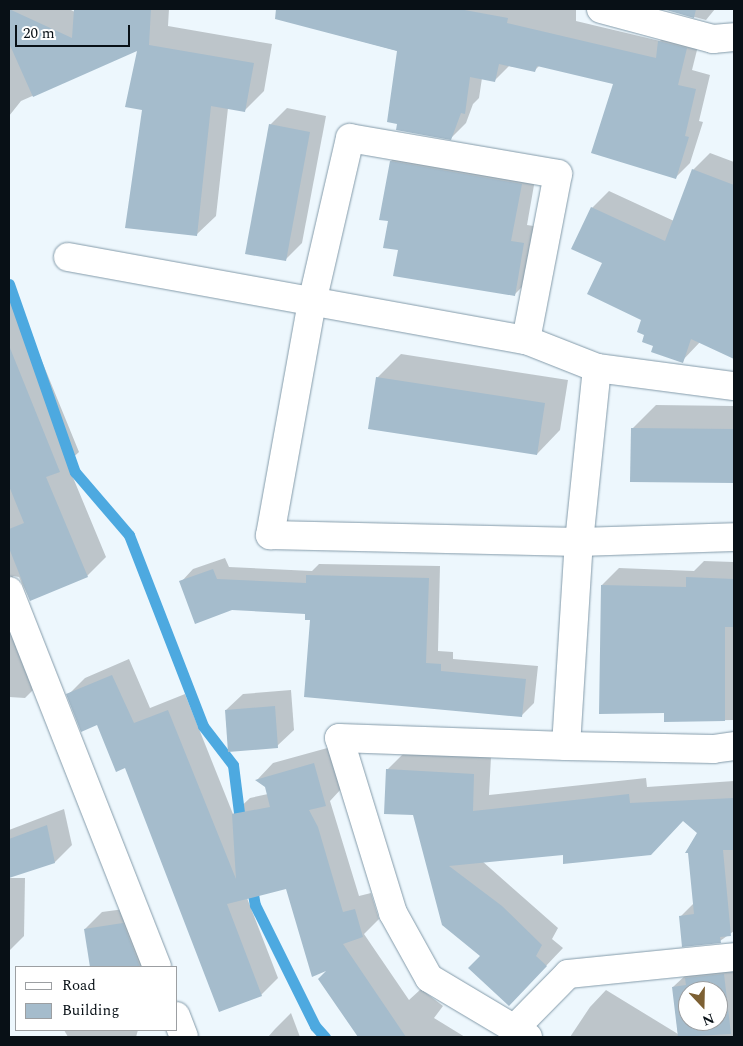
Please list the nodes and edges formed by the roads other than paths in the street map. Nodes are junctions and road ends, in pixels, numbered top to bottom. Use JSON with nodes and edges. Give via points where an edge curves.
{"nodes":[{"id":1,"x":601,"y":9,"type":"edge"},
{"id":2,"x":734,"y":36,"type":"edge"},
{"id":3,"x":68,"y":256,"type":"dead end"},
{"id":4,"x":312,"y":302,"type":"junction"},
{"id":5,"x":526,"y":340,"type":"junction"},
{"id":6,"x":597,"y":368,"type":"junction"},
{"id":7,"x":734,"y":386,"type":"edge"},
{"id":8,"x":734,"y":537,"type":"edge"},
{"id":9,"x":579,"y":542,"type":"junction"},
{"id":10,"x":9,"y":591,"type":"edge"},
{"id":11,"x":566,"y":746,"type":"junction"},
{"id":12,"x":734,"y":746,"type":"edge"},
{"id":13,"x":734,"y":957,"type":"edge"},
{"id":14,"x":157,"y":966,"type":"edge"},
{"id":15,"x":178,"y":1021,"type":"edge"},
{"id":16,"x":522,"y":1032,"type":"edge"},
{"id":17,"x":184,"y":1037,"type":"edge"}],
"edges":[{"from":1,"to":2,"type":"street","via":[[713,39]]},
{"from":3,"to":4,"type":"street"},
{"from":4,"to":5,"type":"street"},
{"from":4,"to":5,"type":"street","via":[[350,138],[558,174]]},
{"from":4,"to":9,"type":"street","via":[[270,535]]},
{"from":5,"to":6,"type":"street"},
{"from":6,"to":7,"type":"street"},
{"from":6,"to":9,"type":"street"},
{"from":8,"to":9,"type":"street"},
{"from":9,"to":11,"type":"street"},
{"from":10,"to":14,"type":"street"},
{"from":11,"to":12,"type":"street"},
{"from":11,"to":16,"type":"street","via":[[339,738],[393,913],[429,978]]},
{"from":13,"to":16,"type":"street","via":[[568,974]]},
{"from":15,"to":17,"type":"street"}]}
